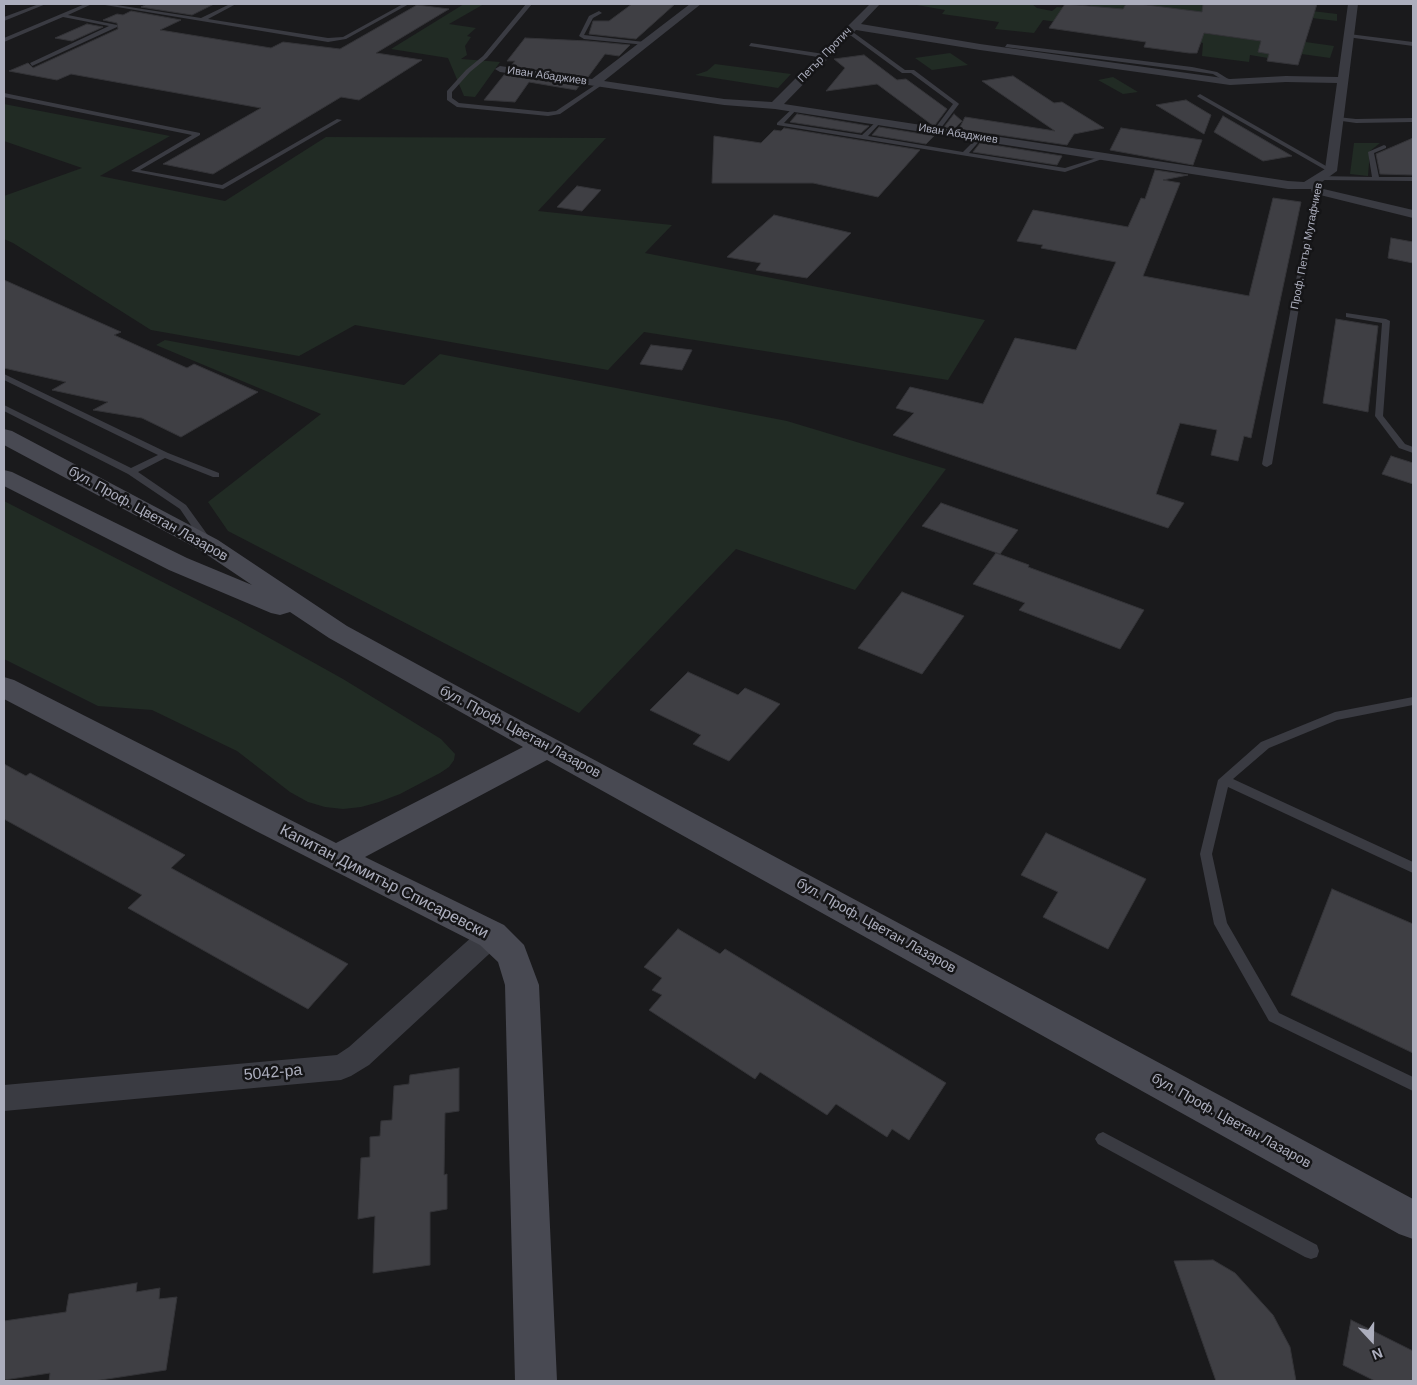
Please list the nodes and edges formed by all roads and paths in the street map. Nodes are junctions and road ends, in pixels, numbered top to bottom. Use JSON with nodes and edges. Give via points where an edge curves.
{"nodes":[{"id":1,"x":43,"y":4,"type":"edge"},
{"id":2,"x":89,"y":4,"type":"edge"},
{"id":3,"x":102,"y":4,"type":"edge"},
{"id":4,"x":234,"y":4,"type":"edge"},
{"id":5,"x":406,"y":4,"type":"edge"},
{"id":6,"x":529,"y":4,"type":"edge"},
{"id":7,"x":696,"y":4,"type":"edge"},
{"id":8,"x":875,"y":4,"type":"edge"},
{"id":9,"x":1353,"y":4,"type":"edge"},
{"id":10,"x":599,"y":13,"type":"dead end"},
{"id":11,"x":62,"y":15,"type":"junction"},
{"id":12,"x":4,"y":19,"type":"edge"},
{"id":13,"x":202,"y":20,"type":"junction"},
{"id":14,"x":850,"y":29,"type":"junction"},
{"id":15,"x":1349,"y":36,"type":"junction"},
{"id":16,"x":4,"y":40,"type":"edge"},
{"id":17,"x":644,"y":44,"type":"junction"},
{"id":18,"x":1413,"y":44,"type":"edge"},
{"id":19,"x":751,"y":45,"type":"dead end"},
{"id":20,"x":1007,"y":46,"type":"dead end"},
{"id":21,"x":824,"y":56,"type":"junction"},
{"id":22,"x":32,"y":64,"type":"dead end"},
{"id":23,"x":500,"y":69,"type":"dead end"},
{"id":24,"x":1342,"y":80,"type":"junction"},
{"id":25,"x":1230,"y":82,"type":"junction"},
{"id":26,"x":597,"y":83,"type":"junction"},
{"id":27,"x":4,"y":95,"type":"edge"},
{"id":28,"x":1200,"y":96,"type":"dead end"},
{"id":29,"x":775,"y":106,"type":"junction"},
{"id":30,"x":794,"y":109,"type":"junction"},
{"id":31,"x":1337,"y":119,"type":"junction"},
{"id":32,"x":339,"y":120,"type":"dead end"},
{"id":33,"x":1413,"y":120,"type":"edge"},
{"id":34,"x":878,"y":122,"type":"junction"},
{"id":35,"x":936,"y":131,"type":"junction"},
{"id":36,"x":863,"y":138,"type":"junction"},
{"id":37,"x":978,"y":138,"type":"junction"},
{"id":38,"x":1384,"y":147,"type":"dead end"},
{"id":39,"x":964,"y":154,"type":"junction"},
{"id":40,"x":1106,"y":157,"type":"junction"},
{"id":41,"x":1331,"y":171,"type":"junction"},
{"id":42,"x":1376,"y":179,"type":"junction"},
{"id":43,"x":1413,"y":179,"type":"edge"},
{"id":44,"x":1318,"y":184,"type":"junction"},
{"id":45,"x":1413,"y":214,"type":"edge"},
{"id":46,"x":1350,"y":315,"type":"dead end"},
{"id":47,"x":4,"y":377,"type":"edge"},
{"id":48,"x":4,"y":408,"type":"edge"},
{"id":49,"x":4,"y":436,"type":"edge"},
{"id":50,"x":1413,"y":450,"type":"edge"},
{"id":51,"x":165,"y":455,"type":"junction"},
{"id":52,"x":1267,"y":464,"type":"dead end"},
{"id":53,"x":131,"y":472,"type":"junction"},
{"id":54,"x":216,"y":475,"type":"dead end"},
{"id":55,"x":4,"y":477,"type":"edge"},
{"id":56,"x":209,"y":545,"type":"junction"},
{"id":57,"x":338,"y":632,"type":"junction"},
{"id":58,"x":4,"y":687,"type":"edge"},
{"id":59,"x":1413,"y":701,"type":"edge"},
{"id":60,"x":547,"y":748,"type":"junction"},
{"id":61,"x":1224,"y":780,"type":"junction"},
{"id":62,"x":336,"y":858,"type":"junction"},
{"id":63,"x":1413,"y":868,"type":"edge"},
{"id":64,"x":492,"y":935,"type":"junction"},
{"id":65,"x":1413,"y":1084,"type":"edge"},
{"id":66,"x":4,"y":1098,"type":"edge"},
{"id":67,"x":1103,"y":1139,"type":"dead end"},
{"id":68,"x":1413,"y":1220,"type":"edge"},
{"id":69,"x":1311,"y":1251,"type":"dead end"},
{"id":70,"x":536,"y":1381,"type":"edge"}],
"edges":[{"from":1,"to":12,"type":"lane"},
{"from":2,"to":11,"type":"lane"},
{"from":3,"to":13,"type":"lane"},
{"from":4,"to":13,"type":"lane"},
{"from":5,"to":13,"type":"lane","via":[[344,38],[328,40]]},
{"from":6,"to":26,"type":"lane","via":[[485,57],[449,92],[450,99],[457,105],[548,114],[558,112]]},
{"from":7,"to":17,"type":"street","name":"Иван Абаджиев"},
{"from":8,"to":14,"type":"street","name":"Петър Протич"},
{"from":9,"to":15,"type":"street","name":"Проф. Петър Мутафчиев"},
{"from":10,"to":17,"type":"lane","via":[[591,17],[581,35]]},
{"from":11,"to":16,"type":"lane"},
{"from":11,"to":22,"type":"lane","via":[[115,26]]},
{"from":14,"to":21,"type":"street","name":"Петър Протич"},
{"from":14,"to":25,"type":"street"},
{"from":14,"to":35,"type":"lane","via":[[904,72],[912,71],[956,104]]},
{"from":15,"to":18,"type":"lane"},
{"from":15,"to":24,"type":"street","name":"Проф. Петър Мутафчиев"},
{"from":17,"to":26,"type":"street","name":"Иван Абаджиев"},
{"from":19,"to":21,"type":"lane"},
{"from":20,"to":25,"type":"lane","via":[[1192,69],[1215,73]]},
{"from":21,"to":29,"type":"street","name":"Петър Протич"},
{"from":23,"to":26,"type":"street","name":"Иван Абаджиев"},
{"from":24,"to":25,"type":"street"},
{"from":24,"to":31,"type":"street","name":"Проф. Петър Мутафчиев"},
{"from":26,"to":29,"type":"street","name":"Иван Абаджиев","via":[[724,102]]},
{"from":27,"to":32,"type":"lane","via":[[198,134],[134,170],[223,187]]},
{"from":28,"to":41,"type":"lane"},
{"from":29,"to":30,"type":"street","name":"Иван Абаджиев"},
{"from":30,"to":34,"type":"street","name":"Иван Абаджиев"},
{"from":30,"to":36,"type":"lane","via":[[779,124]]},
{"from":31,"to":33,"type":"lane"},
{"from":31,"to":41,"type":"street","name":"Проф. Петър Мутафчиев"},
{"from":34,"to":35,"type":"street","name":"Иван Абаджиев"},
{"from":34,"to":36,"type":"lane"},
{"from":35,"to":37,"type":"street","name":"Иван Абаджиев"},
{"from":36,"to":39,"type":"lane"},
{"from":37,"to":39,"type":"lane"},
{"from":37,"to":40,"type":"street","name":"Иван Абаджиев"},
{"from":38,"to":42,"type":"lane","via":[[1371,152]]},
{"from":39,"to":40,"type":"lane","via":[[1065,170]]},
{"from":40,"to":44,"type":"street","name":"Иван Абаджиев","via":[[1288,186]]},
{"from":41,"to":44,"type":"street","name":"Проф. Петър Мутафчиев"},
{"from":42,"to":43,"type":"lane"},
{"from":42,"to":44,"type":"lane"},
{"from":44,"to":45,"type":"street"},
{"from":44,"to":52,"type":"lane","name":"Проф. Петър Мутафчиев"},
{"from":46,"to":50,"type":"lane","via":[[1386,321],[1379,416],[1402,446]]},
{"from":47,"to":51,"type":"lane"},
{"from":48,"to":53,"type":"lane"},
{"from":49,"to":56,"type":"main road","name":"бул. Проф. Цветан Лазаров"},
{"from":51,"to":53,"type":"lane"},
{"from":51,"to":54,"type":"lane"},
{"from":53,"to":56,"type":"lane","via":[[183,507]]},
{"from":55,"to":57,"type":"main road","name":"бул. Проф. Цветан Лазаров","via":[[178,564]]},
{"from":56,"to":57,"type":"main road","name":"бул. Проф. Цветан Лазаров"},
{"from":57,"to":60,"type":"main road","name":"бул. Проф. Цветан Лазаров"},
{"from":58,"to":62,"type":"main road","name":"Капитан Димитър Списаревски"},
{"from":59,"to":61,"type":"lane","via":[[1335,716],[1266,745]]},
{"from":60,"to":62,"type":"main road"},
{"from":60,"to":68,"type":"main road","name":"бул. Проф. Цветан Лазаров"},
{"from":61,"to":63,"type":"lane"},
{"from":61,"to":65,"type":"lane","via":[[1206,854],[1221,924],[1274,1017]]},
{"from":62,"to":64,"type":"main road","name":"Капитан Димитър Списаревски"},
{"from":64,"to":66,"type":"street","name":"5042-ра","via":[[359,1056],[341,1067]]},
{"from":64,"to":70,"type":"main road","name":"Капитан Димитър Списаревски","via":[[512,955],[522,985]]},
{"from":67,"to":69,"type":"lane"}]}
